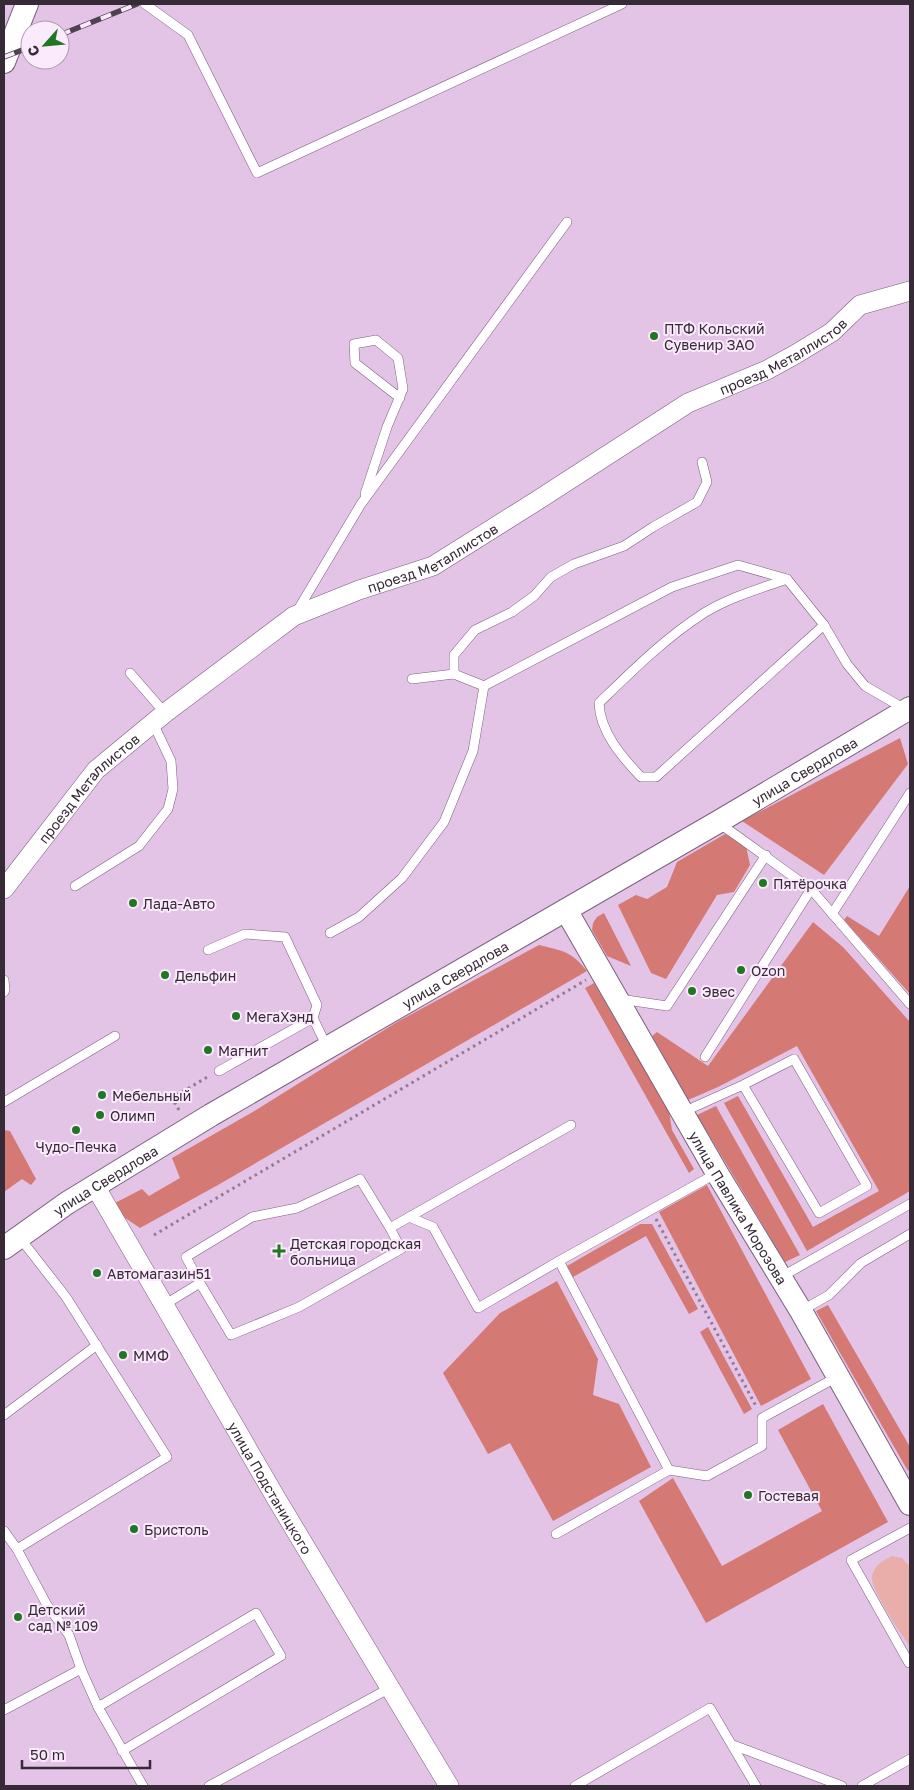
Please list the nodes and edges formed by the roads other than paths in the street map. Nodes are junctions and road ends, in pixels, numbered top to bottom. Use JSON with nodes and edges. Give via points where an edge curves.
{"nodes":[{"id":1,"x":27,"y":4,"type":"edge"},
{"id":2,"x":145,"y":4,"type":"edge"},
{"id":3,"x":622,"y":4,"type":"edge"},
{"id":4,"x":10,"y":32,"type":"edge"},
{"id":5,"x":4,"y":62,"type":"edge"},
{"id":6,"x":567,"y":222,"type":"dead end"},
{"id":7,"x":910,"y":290,"type":"edge"},
{"id":8,"x":400,"y":398,"type":"junction"},
{"id":9,"x":702,"y":462,"type":"dead end"},
{"id":10,"x":362,"y":504,"type":"junction"},
{"id":11,"x":787,"y":579,"type":"junction"},
{"id":12,"x":294,"y":616,"type":"junction"},
{"id":13,"x":824,"y":625,"type":"junction"},
{"id":14,"x":130,"y":673,"type":"dead end"},
{"id":15,"x":454,"y":674,"type":"junction"},
{"id":16,"x":412,"y":680,"type":"dead end"},
{"id":17,"x":484,"y":686,"type":"junction"},
{"id":18,"x":909,"y":713,"type":"edge"},
{"id":19,"x":159,"y":718,"type":"junction"},
{"id":20,"x":910,"y":792,"type":"edge"},
{"id":21,"x":718,"y":822,"type":"junction"},
{"id":22,"x":766,"y":855,"type":"junction"},
{"id":23,"x":75,"y":886,"type":"dead end"},
{"id":24,"x":4,"y":889,"type":"edge"},
{"id":25,"x":811,"y":889,"type":"junction"},
{"id":26,"x":566,"y":910,"type":"junction"},
{"id":27,"x":832,"y":914,"type":"junction"},
{"id":28,"x":330,"y":933,"type":"dead end"},
{"id":29,"x":208,"y":950,"type":"dead end"},
{"id":30,"x":4,"y":980,"type":"edge"},
{"id":31,"x":4,"y":992,"type":"edge"},
{"id":32,"x":617,"y":999,"type":"junction"},
{"id":33,"x":910,"y":1004,"type":"edge"},
{"id":34,"x":313,"y":1018,"type":"junction"},
{"id":35,"x":114,"y":1036,"type":"dead end"},
{"id":36,"x":327,"y":1047,"type":"junction"},
{"id":37,"x":705,"y":1057,"type":"dead end"},
{"id":38,"x":219,"y":1071,"type":"road end"},
{"id":39,"x":743,"y":1085,"type":"junction"},
{"id":40,"x":4,"y":1102,"type":"edge"},
{"id":41,"x":683,"y":1112,"type":"junction"},
{"id":42,"x":571,"y":1125,"type":"dead end"},
{"id":43,"x":717,"y":1173,"type":"junction"},
{"id":44,"x":95,"y":1186,"type":"junction"},
{"id":45,"x":910,"y":1204,"type":"edge"},
{"id":46,"x":409,"y":1217,"type":"junction"},
{"id":47,"x":390,"y":1228,"type":"junction"},
{"id":48,"x":910,"y":1234,"type":"edge"},
{"id":49,"x":11,"y":1242,"type":"edge"},
{"id":50,"x":559,"y":1261,"type":"junction"},
{"id":51,"x":781,"y":1277,"type":"junction"},
{"id":52,"x":200,"y":1283,"type":"junction"},
{"id":53,"x":164,"y":1305,"type":"junction"},
{"id":54,"x":801,"y":1311,"type":"junction"},
{"id":55,"x":97,"y":1345,"type":"junction"},
{"id":56,"x":838,"y":1377,"type":"junction"},
{"id":57,"x":4,"y":1415,"type":"edge"},
{"id":58,"x":669,"y":1470,"type":"junction"},
{"id":59,"x":908,"y":1495,"type":"edge"},
{"id":60,"x":910,"y":1528,"type":"edge"},
{"id":61,"x":4,"y":1531,"type":"edge"},
{"id":62,"x":556,"y":1534,"type":"dead end"},
{"id":63,"x":17,"y":1549,"type":"junction"},
{"id":64,"x":909,"y":1663,"type":"edge"},
{"id":65,"x":81,"y":1669,"type":"junction"},
{"id":66,"x":390,"y":1688,"type":"junction"},
{"id":67,"x":98,"y":1707,"type":"junction"},
{"id":68,"x":4,"y":1710,"type":"edge"},
{"id":69,"x":733,"y":1745,"type":"junction"},
{"id":70,"x":122,"y":1751,"type":"junction"},
{"id":71,"x":910,"y":1759,"type":"edge"},
{"id":72,"x":143,"y":1786,"type":"edge"},
{"id":73,"x":209,"y":1786,"type":"edge"},
{"id":74,"x":449,"y":1786,"type":"edge"},
{"id":75,"x":575,"y":1786,"type":"edge"},
{"id":76,"x":756,"y":1786,"type":"edge"},
{"id":77,"x":842,"y":1786,"type":"edge"},
{"id":78,"x":862,"y":1786,"type":"edge"}],
"edges":[{"from":1,"to":4,"type":"street"},
{"from":2,"to":3,"type":"lane","via":[[188,34],[257,173]]},
{"from":4,"to":5,"type":"street"},
{"from":6,"to":10,"type":"lane"},
{"from":7,"to":12,"type":"street","name":"проезд Металлистов","via":[[860,305],[832,332],[796,354],[767,370],[688,403],[433,566]]},
{"from":8,"to":8,"type":"lane","via":[[404,389],[398,358],[376,340],[354,344],[355,363]]},
{"from":8,"to":10,"type":"lane"},
{"from":9,"to":15,"type":"lane","via":[[707,482],[696,502],[624,546],[574,564],[551,577],[534,596],[512,612],[475,630],[454,655]]},
{"from":10,"to":12,"type":"lane"},
{"from":11,"to":13,"type":"lane"},
{"from":11,"to":13,"type":"lane","via":[[737,596],[705,612],[661,644],[599,703],[599,714],[624,759],[641,777],[656,777]]},
{"from":11,"to":17,"type":"lane","via":[[738,565],[672,587]]},
{"from":12,"to":19,"type":"street","name":"проезд Металлистов"},
{"from":13,"to":18,"type":"lane","via":[[847,664],[865,686]]},
{"from":14,"to":19,"type":"lane"},
{"from":15,"to":16,"type":"lane"},
{"from":15,"to":17,"type":"lane"},
{"from":17,"to":28,"type":"lane","via":[[473,751],[444,822],[402,878],[359,917]]},
{"from":18,"to":21,"type":"street","name":"улица Свердлова"},
{"from":19,"to":23,"type":"lane","via":[[171,761],[173,789],[168,809],[139,846]]},
{"from":19,"to":24,"type":"street","name":"проезд Металлистов","via":[[96,770]]},
{"from":20,"to":27,"type":"lane"},
{"from":21,"to":22,"type":"lane"},
{"from":21,"to":26,"type":"street","name":"улица Свердлова"},
{"from":22,"to":25,"type":"lane"},
{"from":22,"to":32,"type":"lane","via":[[667,1006]]},
{"from":25,"to":27,"type":"lane"},
{"from":25,"to":37,"type":"lane"},
{"from":26,"to":32,"type":"street","name":"улица Павлика Морозова"},
{"from":26,"to":36,"type":"street","name":"улица Свердлова"},
{"from":27,"to":33,"type":"lane"},
{"from":29,"to":34,"type":"lane","via":[[244,934],[285,937],[317,1004]]},
{"from":30,"to":31,"type":"lane"},
{"from":32,"to":41,"type":"street","name":"улица Павлика Морозова"},
{"from":34,"to":36,"type":"lane"},
{"from":34,"to":38,"type":"lane"},
{"from":35,"to":40,"type":"lane"},
{"from":36,"to":44,"type":"street","name":"улица Свердлова"},
{"from":39,"to":39,"type":"lane","via":[[794,1059],[867,1186],[819,1213]]},
{"from":39,"to":41,"type":"lane"},
{"from":41,"to":43,"type":"street","name":"улица Павлика Морозова"},
{"from":42,"to":46,"type":"lane"},
{"from":43,"to":50,"type":"lane"},
{"from":43,"to":51,"type":"street","name":"улица Павлика Морозова"},
{"from":44,"to":49,"type":"street","name":"улица Свердлова"},
{"from":44,"to":53,"type":"street","name":"улица Подстаницкого"},
{"from":45,"to":51,"type":"lane"},
{"from":46,"to":47,"type":"lane"},
{"from":46,"to":50,"type":"lane","via":[[433,1227],[478,1308]]},
{"from":47,"to":52,"type":"lane","via":[[401,1249],[299,1307],[231,1335]]},
{"from":47,"to":52,"type":"lane","via":[[360,1179],[297,1208],[252,1217],[186,1257]]},
{"from":48,"to":54,"type":"lane","via":[[861,1263],[829,1294]]},
{"from":49,"to":55,"type":"lane","via":[[66,1297]]},
{"from":50,"to":58,"type":"lane"},
{"from":51,"to":54,"type":"street","name":"улица Павлика Морозова"},
{"from":52,"to":53,"type":"lane"},
{"from":53,"to":66,"type":"street","name":"улица Подстаницкого"},
{"from":54,"to":56,"type":"street","name":"улица Павлика Морозова"},
{"from":55,"to":57,"type":"lane"},
{"from":55,"to":63,"type":"lane","via":[[167,1457]]},
{"from":56,"to":58,"type":"lane","via":[[762,1418],[762,1446],[707,1476]]},
{"from":56,"to":59,"type":"street","name":"улица Павлика Морозова"},
{"from":58,"to":62,"type":"lane"},
{"from":60,"to":64,"type":"lane","via":[[851,1560]]},
{"from":61,"to":63,"type":"lane"},
{"from":63,"to":65,"type":"lane","via":[[47,1605],[69,1635]]},
{"from":65,"to":67,"type":"lane"},
{"from":65,"to":68,"type":"lane"},
{"from":66,"to":73,"type":"lane"},
{"from":66,"to":74,"type":"street","name":"улица Подстаницкого"},
{"from":67,"to":70,"type":"lane"},
{"from":67,"to":70,"type":"lane","via":[[256,1613],[282,1656]]},
{"from":69,"to":75,"type":"lane","via":[[710,1708]]},
{"from":69,"to":76,"type":"lane"},
{"from":69,"to":77,"type":"lane"},
{"from":70,"to":72,"type":"lane"},
{"from":71,"to":78,"type":"lane"}]}
